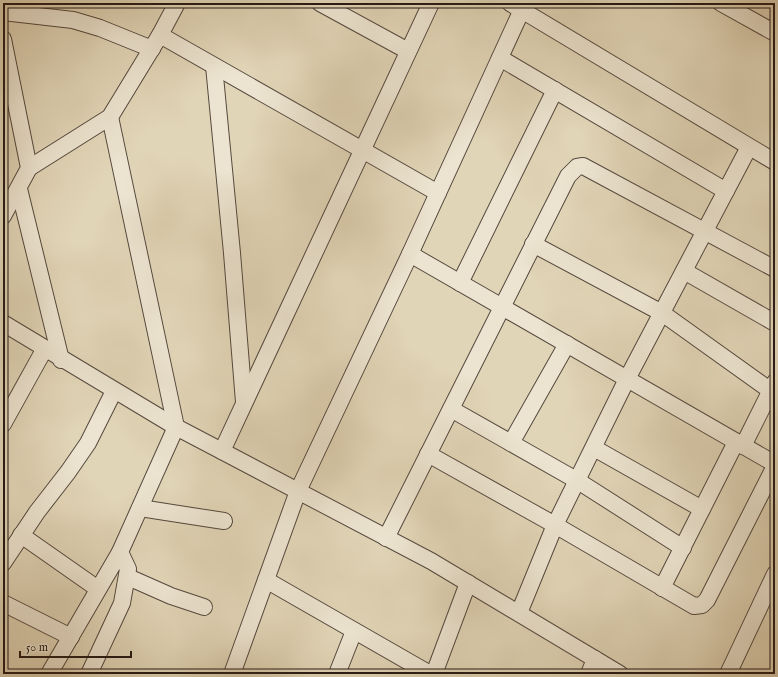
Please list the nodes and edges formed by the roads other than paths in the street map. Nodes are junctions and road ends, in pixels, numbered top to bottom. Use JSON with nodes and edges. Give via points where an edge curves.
{"nodes":[{"id":1,"x":177,"y":3,"type":"edge"},
{"id":2,"x":320,"y":3,"type":"edge"},
{"id":3,"x":430,"y":3,"type":"edge"},
{"id":4,"x":519,"y":5,"type":"edge"},
{"id":5,"x":732,"y":6,"type":"edge"},
{"id":6,"x":3,"y":12,"type":"edge"},
{"id":7,"x":775,"y":34,"type":"edge"},
{"id":8,"x":160,"y":35,"type":"junction"},
{"id":9,"x":3,"y":39,"type":"edge"},
{"id":10,"x":152,"y":49,"type":"junction"},
{"id":11,"x":408,"y":51,"type":"junction"},
{"id":12,"x":500,"y":58,"type":"junction"},
{"id":13,"x":214,"y":66,"type":"junction"},
{"id":14,"x":555,"y":90,"type":"junction"},
{"id":15,"x":110,"y":117,"type":"junction"},
{"id":16,"x":749,"y":147,"type":"junction"},
{"id":17,"x":361,"y":151,"type":"junction"},
{"id":18,"x":775,"y":162,"type":"edge"},
{"id":19,"x":29,"y":168,"type":"junction"},
{"id":20,"x":19,"y":188,"type":"junction"},
{"id":21,"x":726,"y":191,"type":"junction"},
{"id":22,"x":438,"y":193,"type":"junction"},
{"id":23,"x":3,"y":216,"type":"edge"},
{"id":24,"x":705,"y":232,"type":"junction"},
{"id":25,"x":533,"y":244,"type":"junction"},
{"id":26,"x":410,"y":254,"type":"junction"},
{"id":27,"x":775,"y":269,"type":"edge"},
{"id":28,"x":684,"y":271,"type":"junction"},
{"id":29,"x":460,"y":283,"type":"junction"},
{"id":30,"x":502,"y":307,"type":"junction"},
{"id":31,"x":662,"y":313,"type":"junction"},
{"id":32,"x":3,"y":323,"type":"edge"},
{"id":33,"x":775,"y":323,"type":"edge"},
{"id":34,"x":567,"y":344,"type":"junction"},
{"id":35,"x":44,"y":350,"type":"junction"},
{"id":36,"x":61,"y":360,"type":"junction"},
{"id":37,"x":628,"y":379,"type":"junction"},
{"id":38,"x":773,"y":386,"type":"edge"},
{"id":39,"x":114,"y":391,"type":"junction"},
{"id":40,"x":244,"y":403,"type":"junction"},
{"id":41,"x":451,"y":409,"type":"junction"},
{"id":42,"x":3,"y":424,"type":"edge"},
{"id":43,"x":176,"y":427,"type":"junction"},
{"id":44,"x":511,"y":443,"type":"junction"},
{"id":45,"x":739,"y":444,"type":"junction"},
{"id":46,"x":594,"y":448,"type":"junction"},
{"id":47,"x":222,"y":451,"type":"junction"},
{"id":48,"x":428,"y":454,"type":"junction"},
{"id":49,"x":775,"y":465,"type":"edge"},
{"id":50,"x":578,"y":481,"type":"junction"},
{"id":51,"x":298,"y":491,"type":"junction"},
{"id":52,"x":140,"y":508,"type":"junction"},
{"id":53,"x":702,"y":510,"type":"junction"},
{"id":54,"x":224,"y":521,"type":"dead end"},
{"id":55,"x":555,"y":525,"type":"junction"},
{"id":56,"x":21,"y":535,"type":"junction"},
{"id":57,"x":386,"y":538,"type":"junction"},
{"id":58,"x":683,"y":548,"type":"junction"},
{"id":59,"x":120,"y":552,"type":"junction"},
{"id":60,"x":3,"y":563,"type":"edge"},
{"id":61,"x":775,"y":574,"type":"edge"},
{"id":62,"x":128,"y":577,"type":"junction"},
{"id":63,"x":266,"y":580,"type":"junction"},
{"id":64,"x":468,"y":583,"type":"junction"},
{"id":65,"x":662,"y":588,"type":"junction"},
{"id":66,"x":98,"y":589,"type":"junction"},
{"id":67,"x":3,"y":603,"type":"edge"},
{"id":68,"x":204,"y":606,"type":"dead end"},
{"id":69,"x":519,"y":613,"type":"junction"},
{"id":70,"x":354,"y":631,"type":"junction"},
{"id":71,"x":71,"y":637,"type":"junction"},
{"id":72,"x":595,"y":659,"type":"junction"},
{"id":73,"x":49,"y":674,"type":"edge"},
{"id":74,"x":89,"y":674,"type":"edge"},
{"id":75,"x":232,"y":674,"type":"edge"},
{"id":76,"x":337,"y":674,"type":"edge"},
{"id":77,"x":430,"y":674,"type":"edge"},
{"id":78,"x":434,"y":674,"type":"edge"},
{"id":79,"x":589,"y":674,"type":"edge"},
{"id":80,"x":620,"y":674,"type":"edge"},
{"id":81,"x":728,"y":674,"type":"edge"}],
"edges":[{"from":1,"to":8,"type":"street"},
{"from":2,"to":11,"type":"street"},
{"from":3,"to":11,"type":"street"},
{"from":4,"to":12,"type":"street"},
{"from":4,"to":16,"type":"street"},
{"from":5,"to":7,"type":"street"},
{"from":6,"to":10,"type":"street","via":[[73,20]]},
{"from":8,"to":10,"type":"street"},
{"from":8,"to":13,"type":"street"},
{"from":9,"to":19,"type":"street"},
{"from":10,"to":15,"type":"street"},
{"from":11,"to":17,"type":"street"},
{"from":12,"to":14,"type":"street"},
{"from":12,"to":22,"type":"street"},
{"from":13,"to":17,"type":"street"},
{"from":13,"to":40,"type":"street"},
{"from":14,"to":21,"type":"street"},
{"from":14,"to":29,"type":"street"},
{"from":15,"to":19,"type":"street"},
{"from":15,"to":43,"type":"street"},
{"from":16,"to":18,"type":"street"},
{"from":16,"to":21,"type":"street"},
{"from":17,"to":22,"type":"street"},
{"from":17,"to":40,"type":"street"},
{"from":19,"to":20,"type":"street"},
{"from":20,"to":23,"type":"street"},
{"from":20,"to":36,"type":"street"},
{"from":21,"to":24,"type":"street"},
{"from":22,"to":26,"type":"street"},
{"from":24,"to":25,"type":"street","via":[[583,166],[577,167],[568,176]]},
{"from":24,"to":27,"type":"street"},
{"from":24,"to":28,"type":"street"},
{"from":25,"to":30,"type":"street"},
{"from":25,"to":31,"type":"street"},
{"from":26,"to":29,"type":"street"},
{"from":26,"to":51,"type":"street"},
{"from":28,"to":31,"type":"street"},
{"from":28,"to":33,"type":"street"},
{"from":29,"to":30,"type":"street"},
{"from":30,"to":34,"type":"street"},
{"from":30,"to":41,"type":"street"},
{"from":31,"to":37,"type":"street"},
{"from":31,"to":38,"type":"street"},
{"from":32,"to":35,"type":"street"},
{"from":34,"to":37,"type":"street"},
{"from":34,"to":44,"type":"street"},
{"from":35,"to":36,"type":"street"},
{"from":35,"to":42,"type":"street"},
{"from":36,"to":39,"type":"street"},
{"from":37,"to":45,"type":"street"},
{"from":37,"to":46,"type":"street"},
{"from":38,"to":45,"type":"street"},
{"from":39,"to":43,"type":"street"},
{"from":39,"to":56,"type":"street","via":[[88,443]]},
{"from":40,"to":47,"type":"street"},
{"from":41,"to":44,"type":"street"},
{"from":41,"to":48,"type":"street"},
{"from":43,"to":47,"type":"street"},
{"from":43,"to":52,"type":"street"},
{"from":44,"to":50,"type":"street"},
{"from":45,"to":49,"type":"street"},
{"from":45,"to":53,"type":"street"},
{"from":46,"to":50,"type":"street"},
{"from":46,"to":53,"type":"street"},
{"from":47,"to":51,"type":"street"},
{"from":48,"to":55,"type":"street"},
{"from":48,"to":57,"type":"street"},
{"from":49,"to":65,"type":"street","via":[[707,600],[702,605],[694,606]]},
{"from":50,"to":55,"type":"street"},
{"from":50,"to":58,"type":"street"},
{"from":51,"to":57,"type":"street"},
{"from":51,"to":63,"type":"street"},
{"from":52,"to":54,"type":"street"},
{"from":52,"to":59,"type":"street"},
{"from":53,"to":58,"type":"street"},
{"from":55,"to":65,"type":"street"},
{"from":55,"to":69,"type":"street"},
{"from":56,"to":60,"type":"street"},
{"from":56,"to":66,"type":"street"},
{"from":57,"to":64,"type":"street"},
{"from":58,"to":65,"type":"street"},
{"from":59,"to":62,"type":"street","via":[[128,569]]},
{"from":59,"to":66,"type":"street"},
{"from":61,"to":81,"type":"street"},
{"from":62,"to":68,"type":"street","via":[[170,596]]},
{"from":62,"to":74,"type":"street","via":[[122,603]]},
{"from":63,"to":70,"type":"street"},
{"from":63,"to":75,"type":"street"},
{"from":64,"to":69,"type":"street"},
{"from":64,"to":78,"type":"street"},
{"from":66,"to":71,"type":"street"},
{"from":67,"to":71,"type":"street"},
{"from":69,"to":72,"type":"street"},
{"from":70,"to":76,"type":"street"},
{"from":70,"to":77,"type":"street"},
{"from":71,"to":73,"type":"street"},
{"from":72,"to":79,"type":"street"},
{"from":72,"to":80,"type":"street"}]}
